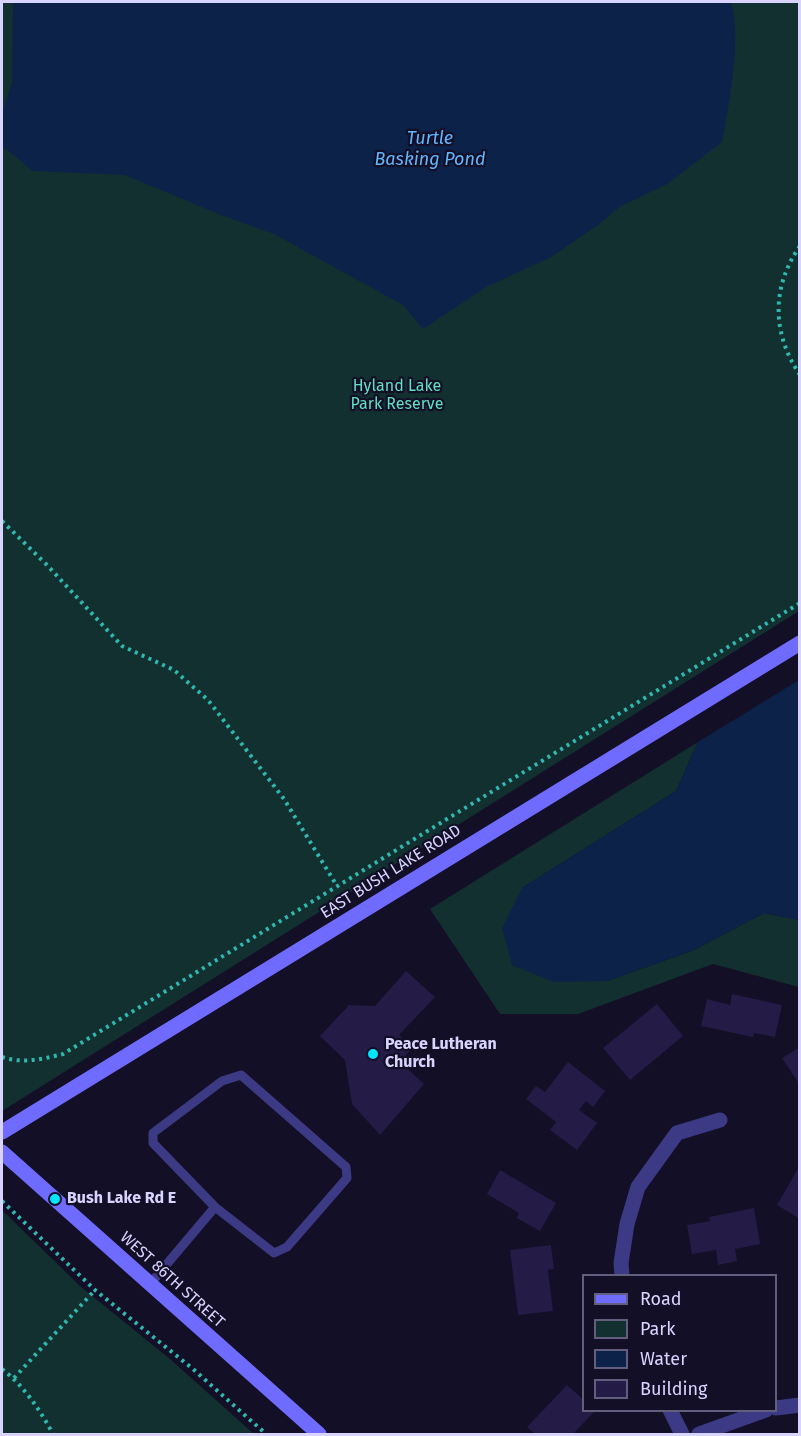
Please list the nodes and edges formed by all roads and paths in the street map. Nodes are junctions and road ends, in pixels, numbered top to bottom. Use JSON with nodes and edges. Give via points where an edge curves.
{"nodes":[{"id":1,"x":800,"y":246,"type":"edge"},
{"id":2,"x":800,"y":375,"type":"edge"},
{"id":3,"x":2,"y":521,"type":"edge"},
{"id":4,"x":800,"y":603,"type":"edge"},
{"id":5,"x":800,"y":643,"type":"edge"},
{"id":6,"x":337,"y":886,"type":"junction"},
{"id":7,"x":2,"y":1057,"type":"edge"},
{"id":8,"x":720,"y":1120,"type":"dead end"},
{"id":9,"x":2,"y":1132,"type":"edge"},
{"id":10,"x":2,"y":1152,"type":"edge"},
{"id":11,"x":2,"y":1201,"type":"edge"},
{"id":12,"x":215,"y":1207,"type":"junction"},
{"id":13,"x":622,"y":1274,"type":"edge"},
{"id":14,"x":150,"y":1284,"type":"junction"},
{"id":15,"x":95,"y":1290,"type":"junction"},
{"id":16,"x":2,"y":1369,"type":"edge"},
{"id":17,"x":14,"y":1378,"type":"junction"},
{"id":18,"x":800,"y":1405,"type":"edge"},
{"id":19,"x":777,"y":1408,"type":"edge"},
{"id":20,"x":671,"y":1412,"type":"edge"},
{"id":21,"x":760,"y":1412,"type":"edge"},
{"id":22,"x":53,"y":1434,"type":"edge"},
{"id":23,"x":266,"y":1434,"type":"edge"},
{"id":24,"x":319,"y":1434,"type":"edge"},
{"id":25,"x":681,"y":1434,"type":"edge"},
{"id":26,"x":699,"y":1434,"type":"edge"}],
"edges":[{"from":1,"to":2,"type":"path","via":[[784,271],[778,307],[783,342]]},
{"from":3,"to":6,"type":"path","via":[[122,646],[174,670],[208,700],[284,799]]},
{"from":4,"to":6,"type":"path"},
{"from":5,"to":9,"type":"street","name":"EAST BUSH LAKE ROAD"},
{"from":6,"to":7,"type":"path","via":[[63,1054],[24,1061]]},
{"from":8,"to":13,"type":"street","via":[[677,1133],[638,1187],[627,1224]]},
{"from":10,"to":14,"type":"street","name":"WEST 86TH STREET"},
{"from":11,"to":15,"type":"path"},
{"from":12,"to":12,"type":"lane","via":[[274,1252],[281,1251],[347,1178],[346,1167],[241,1074],[222,1081],[153,1133],[153,1143]]},
{"from":12,"to":14,"type":"lane"},
{"from":14,"to":24,"type":"street","name":"WEST 86TH STREET"},
{"from":15,"to":17,"type":"path"},
{"from":15,"to":23,"type":"path"},
{"from":16,"to":17,"type":"path"},
{"from":17,"to":22,"type":"path"},
{"from":18,"to":19,"type":"street"},
{"from":20,"to":25,"type":"street"},
{"from":21,"to":26,"type":"street"}]}
